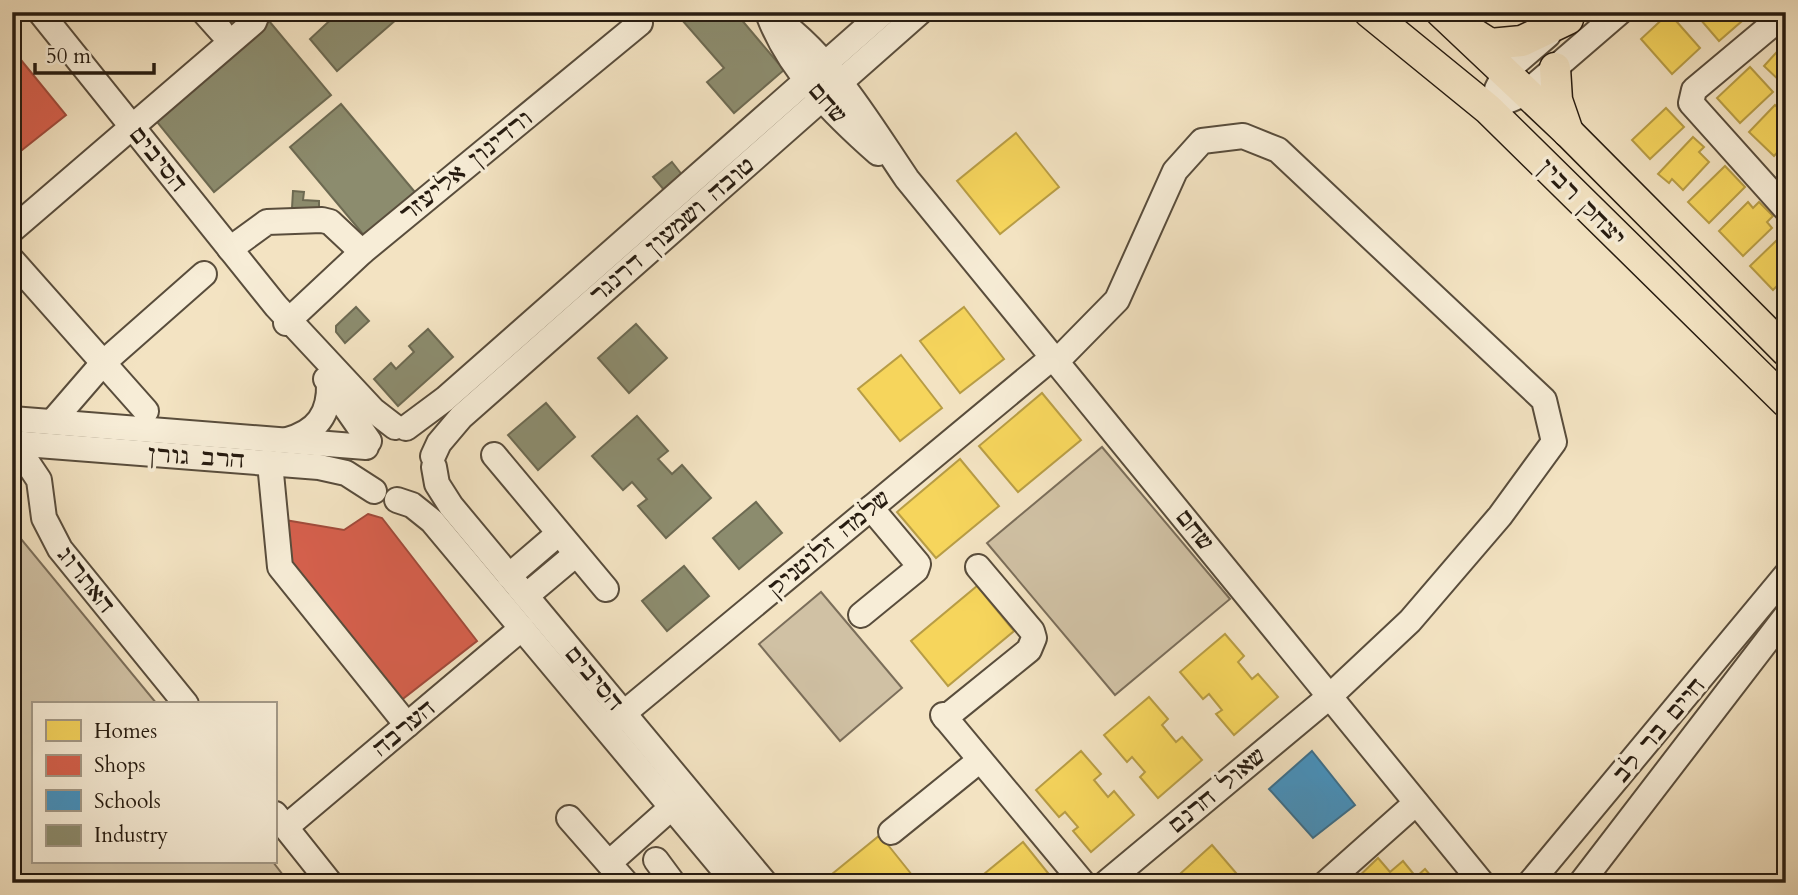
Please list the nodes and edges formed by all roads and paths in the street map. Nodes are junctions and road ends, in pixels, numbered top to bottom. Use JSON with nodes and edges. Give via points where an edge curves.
{"nodes":[{"id":1,"x":40,"y":12,"type":"edge"},
{"id":2,"x":204,"y":12,"type":"edge"},
{"id":3,"x":258,"y":12,"type":"edge"},
{"id":4,"x":634,"y":12,"type":"edge"},
{"id":5,"x":767,"y":12,"type":"edge"},
{"id":6,"x":884,"y":12,"type":"edge"},
{"id":7,"x":920,"y":12,"type":"edge"},
{"id":8,"x":1369,"y":12,"type":"edge"},
{"id":9,"x":1620,"y":12,"type":"edge"},
{"id":10,"x":1786,"y":13,"type":"edge"},
{"id":11,"x":1443,"y":14,"type":"edge"},
{"id":12,"x":1572,"y":16,"type":"edge"},
{"id":13,"x":790,"y":29,"type":"junction"},
{"id":14,"x":222,"y":31,"type":"dead end"},
{"id":15,"x":861,"y":32,"type":"junction"},
{"id":16,"x":1555,"y":68,"type":"junction"},
{"id":17,"x":1506,"y":72,"type":"junction"},
{"id":18,"x":824,"y":81,"type":"junction"},
{"id":19,"x":1526,"y":93,"type":"junction"},
{"id":20,"x":1488,"y":109,"type":"junction"},
{"id":21,"x":130,"y":125,"type":"junction"},
{"id":22,"x":1568,"y":132,"type":"junction"},
{"id":23,"x":1786,"y":209,"type":"edge"},
{"id":24,"x":12,"y":230,"type":"edge"},
{"id":25,"x":230,"y":249,"type":"junction"},
{"id":26,"x":362,"y":252,"type":"junction"},
{"id":27,"x":12,"y":260,"type":"edge"},
{"id":28,"x":204,"y":274,"type":"dead end"},
{"id":29,"x":284,"y":316,"type":"junction"},
{"id":30,"x":1786,"y":351,"type":"edge"},
{"id":31,"x":1055,"y":359,"type":"junction"},
{"id":32,"x":103,"y":363,"type":"junction"},
{"id":33,"x":329,"y":383,"type":"junction"},
{"id":34,"x":1786,"y":402,"type":"edge"},
{"id":35,"x":146,"y":411,"type":"dead end"},
{"id":36,"x":12,"y":419,"type":"edge"},
{"id":37,"x":52,"y":422,"type":"junction"},
{"id":38,"x":400,"y":428,"type":"junction"},
{"id":39,"x":284,"y":440,"type":"junction"},
{"id":40,"x":12,"y":443,"type":"edge"},
{"id":41,"x":367,"y":444,"type":"junction"},
{"id":42,"x":73,"y":448,"type":"junction"},
{"id":43,"x":12,"y":449,"type":"edge"},
{"id":44,"x":494,"y":455,"type":"dead end"},
{"id":45,"x":434,"y":462,"type":"junction"},
{"id":46,"x":270,"y":463,"type":"junction"},
{"id":47,"x":40,"y":491,"type":"junction"},
{"id":48,"x":374,"y":491,"type":"junction"},
{"id":49,"x":397,"y":500,"type":"junction"},
{"id":50,"x":872,"y":508,"type":"junction"},
{"id":51,"x":558,"y":534,"type":"junction"},
{"id":52,"x":576,"y":554,"type":"junction"},
{"id":53,"x":978,"y":567,"type":"dead end"},
{"id":54,"x":1786,"y":575,"type":"edge"},
{"id":55,"x":509,"y":576,"type":"junction"},
{"id":56,"x":606,"y":589,"type":"dead end"},
{"id":57,"x":526,"y":596,"type":"junction"},
{"id":58,"x":861,"y":615,"type":"dead end"},
{"id":59,"x":1786,"y":616,"type":"edge"},
{"id":60,"x":522,"y":628,"type":"junction"},
{"id":61,"x":1329,"y":697,"type":"junction"},
{"id":62,"x":184,"y":702,"type":"edge"},
{"id":63,"x":615,"y":721,"type":"junction"},
{"id":64,"x":407,"y":725,"type":"junction"},
{"id":65,"x":980,"y":760,"type":"junction"},
{"id":66,"x":1416,"y":803,"type":"junction"},
{"id":67,"x":672,"y":807,"type":"junction"},
{"id":68,"x":569,"y":818,"type":"dead end"},
{"id":69,"x":280,"y":821,"type":"edge"},
{"id":70,"x":891,"y":832,"type":"dead end"},
{"id":71,"x":656,"y":860,"type":"dead end"},
{"id":72,"x":609,"y":863,"type":"junction"},
{"id":73,"x":330,"y":883,"type":"edge"},
{"id":74,"x":626,"y":883,"type":"edge"},
{"id":75,"x":673,"y":883,"type":"edge"},
{"id":76,"x":735,"y":883,"type":"edge"},
{"id":77,"x":765,"y":883,"type":"edge"},
{"id":78,"x":1083,"y":883,"type":"edge"},
{"id":79,"x":1106,"y":883,"type":"edge"},
{"id":80,"x":1326,"y":883,"type":"edge"},
{"id":81,"x":1482,"y":883,"type":"edge"},
{"id":82,"x":1530,"y":883,"type":"edge"},
{"id":83,"x":1581,"y":883,"type":"edge"}],
"edges":[{"from":1,"to":21,"type":"street","name":"הסיבים"},
{"from":2,"to":14,"type":"street"},
{"from":3,"to":21,"type":"street","via":[[254,22]]},
{"from":4,"to":26,"type":"street","name":"ורדינון אליעזר","via":[[640,23]]},
{"from":5,"to":13,"type":"street","name":"שחם"},
{"from":5,"to":18,"type":"street","name":"שחם","via":[[783,45]]},
{"from":6,"to":15,"type":"street","name":"טובה ושמעון דרנגר"},
{"from":7,"to":18,"type":"street","name":"טובה ושמעון דרנגר"},
{"from":8,"to":20,"type":"main road","name":"יצחק רבין"},
{"from":9,"to":16,"type":"street"},
{"from":10,"to":23,"type":"street","via":[[1693,90],[1691,103]]},
{"from":11,"to":12,"type":"main road","via":[[1490,44],[1522,41]]},
{"from":11,"to":17,"type":"main road","name":"יצחק רבין"},
{"from":12,"to":17,"type":"street"},
{"from":13,"to":15,"type":"street","via":[[832,39]]},
{"from":13,"to":18,"type":"street","name":"שחם"},
{"from":15,"to":18,"type":"street","name":"טובה ושמעון דרנגר"},
{"from":16,"to":19,"type":"street"},
{"from":16,"to":22,"type":"main road","via":[[1557,100]]},
{"from":17,"to":19,"type":"main road","name":"יצחק רבין"},
{"from":17,"to":20,"type":"street"},
{"from":18,"to":31,"type":"street","name":"שחם","via":[[851,129],[907,179]]},
{"from":18,"to":38,"type":"street","name":"טובה ושמעון דרנגר","via":[[445,399]]},
{"from":18,"to":45,"type":"street","name":"טובה ושמעון דרנגר","via":[[461,417],[444,435]]},
{"from":19,"to":20,"type":"street"},
{"from":19,"to":22,"type":"main road","name":"יצחק רבין"},
{"from":20,"to":34,"type":"main road","name":"יצחק רבין"},
{"from":21,"to":24,"type":"street"},
{"from":21,"to":25,"type":"street","name":"הסיבים"},
{"from":22,"to":30,"type":"main road","name":"יצחק רבין"},
{"from":25,"to":26,"type":"street","via":[[267,222],[322,220]]},
{"from":25,"to":29,"type":"street","name":"הסיבים"},
{"from":26,"to":29,"type":"street","name":"ורדינון אליעזר"},
{"from":27,"to":32,"type":"street"},
{"from":28,"to":32,"type":"street"},
{"from":29,"to":33,"type":"street","name":"הסיבים"},
{"from":29,"to":38,"type":"street","name":"הסיבים","via":[[373,410]]},
{"from":31,"to":50,"type":"street","name":"שלמה זלוטניק"},
{"from":31,"to":61,"type":"street","name":"שחם"},
{"from":31,"to":61,"type":"street","name":"שלמה זלוטניק","via":[[1117,300],[1175,171],[1202,141],[1243,136],[1279,150],[1544,400],[1554,442],[1500,516],[1410,621]]},
{"from":32,"to":35,"type":"street"},
{"from":32,"to":37,"type":"street"},
{"from":33,"to":39,"type":"street","via":[[328,408],[316,426]]},
{"from":33,"to":41,"type":"street","name":"הסיבים"},
{"from":36,"to":37,"type":"street","name":"הרב גורן"},
{"from":37,"to":39,"type":"street","name":"הרב גורן"},
{"from":38,"to":41,"type":"street","via":[[385,430]]},
{"from":38,"to":45,"type":"street","via":[[424,438]]},
{"from":39,"to":41,"type":"street","name":"הרב גורן"},
{"from":40,"to":42,"type":"street","name":"הרב גורן"},
{"from":41,"to":48,"type":"street","via":[[362,470]]},
{"from":42,"to":46,"type":"street","name":"הרב גורן"},
{"from":42,"to":47,"type":"street","via":[[50,466]]},
{"from":43,"to":47,"type":"street","name":"האתרוג","via":[[32,467]]},
{"from":44,"to":51,"type":"street"},
{"from":45,"to":49,"type":"street","via":[[426,487],[408,499]]},
{"from":45,"to":55,"type":"street","name":"הסיבים","via":[[442,494]]},
{"from":46,"to":48,"type":"street","name":"הרב גורן","via":[[337,470]]},
{"from":46,"to":64,"type":"street","via":[[280,567]]},
{"from":47,"to":62,"type":"street","name":"האתרוג","via":[[44,518],[60,549]]},
{"from":48,"to":49,"type":"street"},
{"from":49,"to":60,"type":"street","name":"הסיבים","via":[[432,521]]},
{"from":50,"to":58,"type":"street","via":[[918,564]]},
{"from":50,"to":63,"type":"street","name":"שלמה זלוטניק"},
{"from":51,"to":52,"type":"street"},
{"from":51,"to":55,"type":"street"},
{"from":52,"to":56,"type":"street"},
{"from":52,"to":57,"type":"street"},
{"from":53,"to":65,"type":"street","via":[[1034,639],[1029,650],[944,717]]},
{"from":54,"to":82,"type":"street","name":"חיים בר לב"},
{"from":55,"to":57,"type":"street","name":"הסיבים"},
{"from":57,"to":63,"type":"street","name":"הסיבים"},
{"from":59,"to":83,"type":"street","name":"חיים בר לב"},
{"from":60,"to":63,"type":"street","name":"הסיבים"},
{"from":60,"to":64,"type":"street","name":"הערבה"},
{"from":61,"to":66,"type":"street","name":"שחם"},
{"from":61,"to":79,"type":"street","name":"שאול חרנם"},
{"from":63,"to":67,"type":"street","name":"הסיבים"},
{"from":63,"to":77,"type":"street","name":"הסיבים"},
{"from":64,"to":69,"type":"street","name":"הערבה"},
{"from":65,"to":70,"type":"street"},
{"from":65,"to":78,"type":"street"},
{"from":66,"to":80,"type":"street"},
{"from":66,"to":81,"type":"street","name":"שחם"},
{"from":67,"to":72,"type":"street"},
{"from":67,"to":76,"type":"street","name":"הסיבים"},
{"from":68,"to":72,"type":"street"},
{"from":69,"to":73,"type":"street"},
{"from":71,"to":75,"type":"street"},
{"from":72,"to":74,"type":"street"}]}
